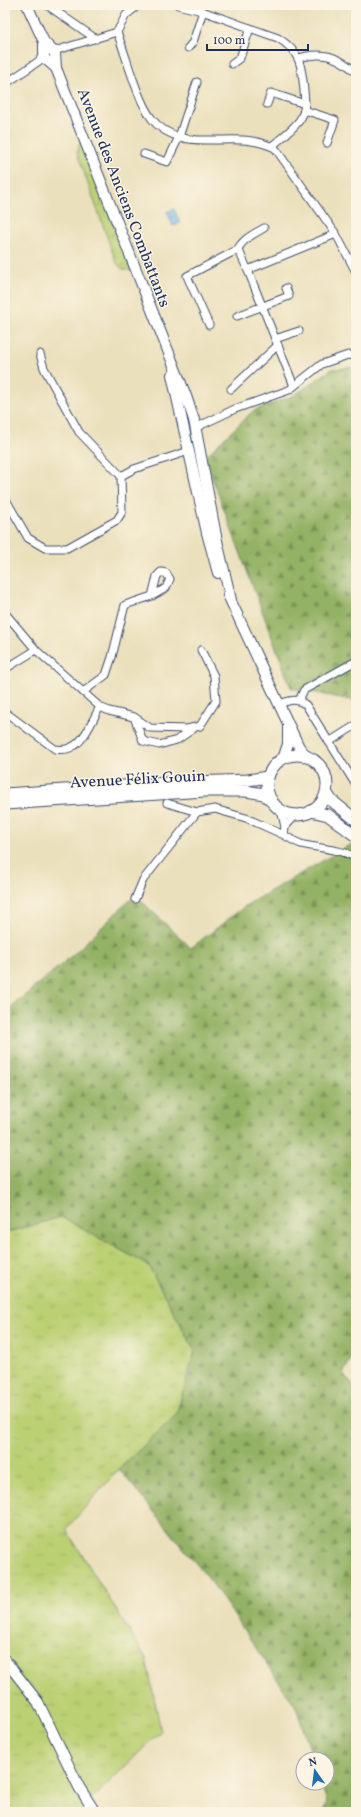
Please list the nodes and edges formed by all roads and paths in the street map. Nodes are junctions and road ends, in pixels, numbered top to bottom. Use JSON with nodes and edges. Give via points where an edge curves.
{"nodes":[{"id":1,"x":27,"y":5,"type":"edge"},
{"id":2,"x":47,"y":5,"type":"edge"},
{"id":3,"x":139,"y":5,"type":"edge"},
{"id":4,"x":178,"y":5,"type":"edge"},
{"id":5,"x":202,"y":9,"type":"edge"},
{"id":6,"x":250,"y":28,"type":"junction"},
{"id":7,"x":117,"y":32,"type":"junction"},
{"id":8,"x":96,"y":39,"type":"junction"},
{"id":9,"x":188,"y":48,"type":"dead end"},
{"id":10,"x":49,"y":55,"type":"junction"},
{"id":11,"x":299,"y":58,"type":"junction"},
{"id":12,"x":232,"y":64,"type":"dead end"},
{"id":13,"x":356,"y":72,"type":"edge"},
{"id":14,"x":197,"y":82,"type":"dead end"},
{"id":15,"x":5,"y":84,"type":"edge"},
{"id":16,"x":267,"y":104,"type":"dead end"},
{"id":17,"x":304,"y":107,"type":"junction"},
{"id":18,"x":179,"y":137,"type":"junction"},
{"id":19,"x":327,"y":143,"type":"dead end"},
{"id":20,"x":272,"y":146,"type":"junction"},
{"id":21,"x":144,"y":154,"type":"dead end"},
{"id":22,"x":264,"y":228,"type":"dead end"},
{"id":23,"x":336,"y":234,"type":"junction"},
{"id":24,"x":237,"y":251,"type":"junction"},
{"id":25,"x":356,"y":272,"type":"edge"},
{"id":26,"x":249,"y":273,"type":"junction"},
{"id":27,"x":286,"y":288,"type":"dead end"},
{"id":28,"x":262,"y":307,"type":"junction"},
{"id":29,"x":237,"y":316,"type":"dead end"},
{"id":30,"x":209,"y":325,"type":"dead end"},
{"id":31,"x":299,"y":330,"type":"dead end"},
{"id":32,"x":162,"y":338,"type":"junction"},
{"id":33,"x":277,"y":342,"type":"junction"},
{"id":34,"x":40,"y":354,"type":"dead end"},
{"id":35,"x":356,"y":356,"type":"edge"},
{"id":36,"x":294,"y":386,"type":"junction"},
{"id":37,"x":231,"y":389,"type":"dead end"},
{"id":38,"x":183,"y":421,"type":"junction"},
{"id":39,"x":194,"y":424,"type":"junction"},
{"id":40,"x":193,"y":451,"type":"junction"},
{"id":41,"x":121,"y":476,"type":"junction"},
{"id":42,"x":5,"y":498,"type":"edge"},
{"id":43,"x":152,"y":596,"type":"dead end"},
{"id":44,"x":5,"y":613,"type":"edge"},
{"id":45,"x":36,"y":650,"type":"junction"},
{"id":46,"x":201,"y":650,"type":"dead end"},
{"id":47,"x":356,"y":661,"type":"edge"},
{"id":48,"x":5,"y":668,"type":"edge"},
{"id":49,"x":83,"y":692,"type":"junction"},
{"id":50,"x":299,"y":700,"type":"junction"},
{"id":51,"x":279,"y":704,"type":"junction"},
{"id":52,"x":100,"y":707,"type":"junction"},
{"id":53,"x":5,"y":712,"type":"edge"},
{"id":54,"x":134,"y":717,"type":"junction"},
{"id":55,"x":288,"y":723,"type":"junction"},
{"id":56,"x":356,"y":725,"type":"edge"},
{"id":57,"x":196,"y":728,"type":"junction"},
{"id":58,"x":329,"y":742,"type":"junction"},
{"id":59,"x":308,"y":758,"type":"junction"},
{"id":60,"x":283,"y":759,"type":"junction"},
{"id":61,"x":268,"y":776,"type":"junction"},
{"id":62,"x":356,"y":785,"type":"edge"},
{"id":63,"x":326,"y":792,"type":"junction"},
{"id":64,"x":5,"y":794,"type":"edge"},
{"id":65,"x":271,"y":800,"type":"junction"},
{"id":66,"x":168,"y":803,"type":"dead end"},
{"id":67,"x":5,"y":804,"type":"edge"},
{"id":68,"x":281,"y":810,"type":"junction"},
{"id":69,"x":311,"y":811,"type":"junction"},
{"id":70,"x":197,"y":812,"type":"junction"},
{"id":71,"x":296,"y":815,"type":"junction"},
{"id":72,"x":356,"y":820,"type":"edge"},
{"id":73,"x":285,"y":827,"type":"junction"},
{"id":74,"x":284,"y":835,"type":"junction"},
{"id":75,"x":356,"y":836,"type":"edge"},
{"id":76,"x":356,"y":859,"type":"edge"},
{"id":77,"x":134,"y":899,"type":"dead end"},
{"id":78,"x":5,"y":1660,"type":"edge"},
{"id":79,"x":95,"y":1812,"type":"edge"}],
"edges":[{"from":1,"to":10,"type":"main road","name":"Avenue des Anciens Combattants"},
{"from":2,"to":8,"type":"street"},
{"from":3,"to":7,"type":"street","via":[[126,15]]},
{"from":4,"to":5,"type":"street"},
{"from":5,"to":6,"type":"street"},
{"from":5,"to":9,"type":"street","via":[[193,42]]},
{"from":6,"to":11,"type":"street","via":[[285,42]]},
{"from":6,"to":12,"type":"street","via":[[240,58]]},
{"from":7,"to":8,"type":"street"},
{"from":7,"to":18,"type":"street","via":[[142,100],[152,119],[164,130]]},
{"from":8,"to":10,"type":"street"},
{"from":10,"to":15,"type":"street"},
{"from":10,"to":32,"type":"main road","name":"Avenue des Anciens Combattants"},
{"from":11,"to":13,"type":"street","via":[[325,54]]},
{"from":11,"to":17,"type":"street","via":[[303,68]]},
{"from":14,"to":18,"type":"street"},
{"from":16,"to":17,"type":"street","via":[[271,93]]},
{"from":17,"to":19,"type":"street","via":[[335,120]]},
{"from":17,"to":20,"type":"street","via":[[300,119]]},
{"from":18,"to":20,"type":"street","via":[[190,140],[244,139]]},
{"from":18,"to":21,"type":"street","via":[[167,162]]},
{"from":20,"to":23,"type":"street"},
{"from":22,"to":24,"type":"street","via":[[246,239]]},
{"from":23,"to":25,"type":"street"},
{"from":23,"to":26,"type":"street","via":[[254,267]]},
{"from":24,"to":26,"type":"street"},
{"from":24,"to":30,"type":"street","via":[[187,276]]},
{"from":26,"to":28,"type":"street"},
{"from":27,"to":28,"type":"street","via":[[289,296]]},
{"from":28,"to":29,"type":"street"},
{"from":28,"to":33,"type":"street"},
{"from":31,"to":33,"type":"street"},
{"from":32,"to":38,"type":"main road","name":"Avenue des Anciens Combattants"},
{"from":32,"to":39,"type":"main road","name":"Avenue des Anciens Combattants","via":[[177,371]]},
{"from":33,"to":36,"type":"street"},
{"from":33,"to":37,"type":"street"},
{"from":34,"to":41,"type":"street","via":[[44,368],[79,432]]},
{"from":35,"to":36,"type":"street","via":[[348,355],[322,364]]},
{"from":36,"to":39,"type":"street"},
{"from":38,"to":39,"type":"main road","via":[[189,417]]},
{"from":38,"to":40,"type":"main road","name":"Avenue des Anciens Combattants"},
{"from":39,"to":40,"type":"main road","name":"Avenue des Anciens Combattants"},
{"from":40,"to":41,"type":"street","via":[[134,469]]},
{"from":40,"to":51,"type":"main road","name":"Avenue des Anciens Combattants","via":[[213,558],[225,591]]},
{"from":41,"to":42,"type":"street","via":[[122,512],[117,520],[67,548],[45,548],[28,538]]},
{"from":43,"to":49,"type":"street","via":[[125,605],[106,675]]},
{"from":44,"to":45,"type":"street"},
{"from":45,"to":48,"type":"street"},
{"from":45,"to":49,"type":"street"},
{"from":46,"to":57,"type":"street","via":[[214,676],[216,701],[200,726]]},
{"from":47,"to":50,"type":"street","via":[[304,690]]},
{"from":49,"to":52,"type":"street"},
{"from":50,"to":51,"type":"street"},
{"from":50,"to":58,"type":"street","via":[[306,705]]},
{"from":51,"to":55,"type":"main road","name":"Avenue des Anciens Combattants"},
{"from":52,"to":53,"type":"street","via":[[88,731],[76,744],[64,750],[55,749]]},
{"from":52,"to":54,"type":"street"},
{"from":54,"to":57,"type":"street","via":[[150,728]]},
{"from":54,"to":57,"type":"street","via":[[143,740],[158,745],[177,740]]},
{"from":55,"to":59,"type":"main road","name":"Avenue des Anciens Combattants","via":[[299,747]]},
{"from":55,"to":60,"type":"main road","name":"Avenue des Anciens Combattants","via":[[288,744]]},
{"from":56,"to":58,"type":"street"},
{"from":58,"to":62,"type":"street"},
{"from":59,"to":60,"type":"main road","via":[[295,755]]},
{"from":59,"to":63,"type":"main road","via":[[323,772]]},
{"from":60,"to":61,"type":"main road","via":[[274,766]]},
{"from":61,"to":64,"type":"main road","name":"Avenue Félix Gouin","via":[[248,780]]},
{"from":61,"to":65,"type":"main road","via":[[267,789]]},
{"from":63,"to":69,"type":"main road","via":[[320,803]]},
{"from":63,"to":72,"type":"main road","via":[[331,800]]},
{"from":65,"to":67,"type":"main road","name":"Avenue Félix Gouin","via":[[264,794],[246,791],[205,791]]},
{"from":65,"to":68,"type":"main road"},
{"from":66,"to":70,"type":"street"},
{"from":68,"to":71,"type":"main road"},
{"from":68,"to":73,"type":"street"},
{"from":69,"to":71,"type":"main road"},
{"from":69,"to":75,"type":"main road","via":[[328,815]]},
{"from":70,"to":74,"type":"street","via":[[225,812],[246,818]]},
{"from":70,"to":77,"type":"street","via":[[142,880]]},
{"from":71,"to":73,"type":"street"},
{"from":73,"to":74,"type":"street"},
{"from":74,"to":76,"type":"street","via":[[300,844],[340,852]]},
{"from":78,"to":79,"type":"main road","via":[[38,1702],[79,1787]]}]}
